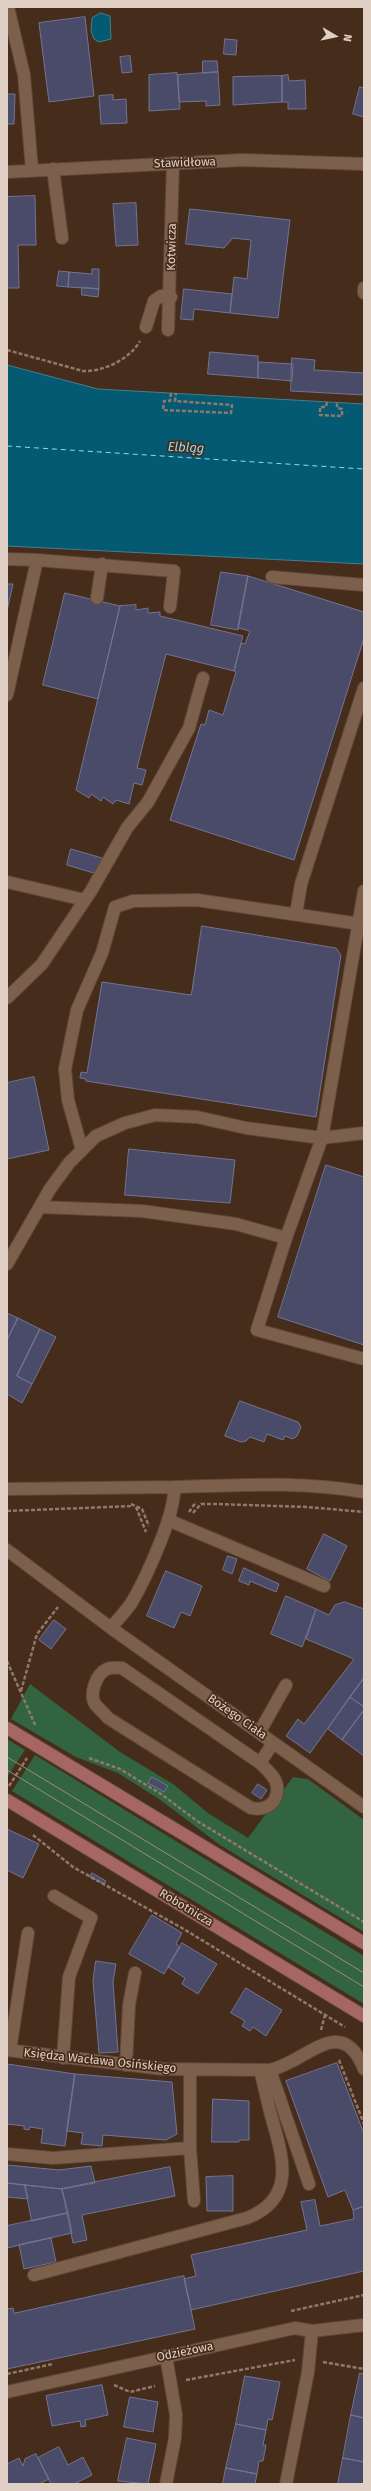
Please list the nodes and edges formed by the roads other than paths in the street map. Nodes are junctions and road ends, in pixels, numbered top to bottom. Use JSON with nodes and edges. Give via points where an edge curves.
{"nodes":[{"id":1,"x":8,"y":7,"type":"edge"},
{"id":2,"x":173,"y":163,"type":"junction"},
{"id":3,"x":364,"y":164,"type":"edge"},
{"id":4,"x":53,"y":169,"type":"junction"},
{"id":5,"x":32,"y":170,"type":"junction"},
{"id":6,"x":7,"y":172,"type":"edge"},
{"id":7,"x":62,"y":238,"type":"dead end"},
{"id":8,"x":364,"y":288,"type":"edge"},
{"id":9,"x":364,"y":292,"type":"edge"},
{"id":10,"x":171,"y":297,"type":"junction"},
{"id":11,"x":146,"y":327,"type":"road end"},
{"id":12,"x":168,"y":330,"type":"dead end"},
{"id":13,"x":7,"y":559,"type":"edge"},
{"id":14,"x":37,"y":560,"type":"junction"},
{"id":15,"x":102,"y":564,"type":"junction"},
{"id":16,"x":272,"y":577,"type":"dead end"},
{"id":17,"x":364,"y":585,"type":"edge"},
{"id":18,"x":97,"y":598,"type":"dead end"},
{"id":19,"x":170,"y":607,"type":"dead end"},
{"id":20,"x":203,"y":678,"type":"dead end"},
{"id":21,"x":364,"y":688,"type":"edge"},
{"id":22,"x":7,"y":695,"type":"edge"},
{"id":23,"x":7,"y":882,"type":"edge"},
{"id":24,"x":364,"y":891,"type":"edge"},
{"id":25,"x":85,"y":900,"type":"junction"},
{"id":26,"x":296,"y":914,"type":"junction"},
{"id":27,"x":360,"y":924,"type":"junction"},
{"id":28,"x":7,"y":998,"type":"edge"},
{"id":29,"x":364,"y":1133,"type":"edge"},
{"id":30,"x":322,"y":1138,"type":"junction"},
{"id":31,"x":82,"y":1150,"type":"junction"},
{"id":32,"x":40,"y":1207,"type":"junction"},
{"id":33,"x":286,"y":1238,"type":"junction"},
{"id":34,"x":7,"y":1264,"type":"edge"},
{"id":35,"x":364,"y":1359,"type":"edge"},
{"id":36,"x":7,"y":1489,"type":"edge"},
{"id":37,"x":174,"y":1489,"type":"junction"},
{"id":38,"x":364,"y":1492,"type":"edge"},
{"id":39,"x":168,"y":1520,"type":"junction"},
{"id":40,"x":7,"y":1550,"type":"edge"},
{"id":41,"x":324,"y":1586,"type":"dead end"},
{"id":42,"x":110,"y":1628,"type":"junction"},
{"id":43,"x":286,"y":1685,"type":"dead end"},
{"id":44,"x":7,"y":1728,"type":"edge"},
{"id":45,"x":259,"y":1733,"type":"junction"},
{"id":46,"x":273,"y":1743,"type":"junction"},
{"id":47,"x":260,"y":1763,"type":"junction"},
{"id":48,"x":7,"y":1800,"type":"edge"},
{"id":49,"x":364,"y":1807,"type":"edge"},
{"id":50,"x":54,"y":1896,"type":"dead end"},
{"id":51,"x":28,"y":1933,"type":"dead end"},
{"id":52,"x":364,"y":1943,"type":"edge"},
{"id":53,"x":135,"y":1973,"type":"dead end"},
{"id":54,"x":364,"y":2016,"type":"edge"},
{"id":55,"x":8,"y":2050,"type":"edge"},
{"id":56,"x":63,"y":2058,"type":"junction"},
{"id":57,"x":126,"y":2065,"type":"junction"},
{"id":58,"x":364,"y":2069,"type":"edge"},
{"id":59,"x":190,"y":2070,"type":"junction"},
{"id":60,"x":265,"y":2070,"type":"junction"},
{"id":61,"x":190,"y":2148,"type":"junction"},
{"id":62,"x":7,"y":2154,"type":"edge"},
{"id":63,"x":309,"y":2184,"type":"dead end"},
{"id":64,"x":194,"y":2201,"type":"dead end"},
{"id":65,"x":34,"y":2275,"type":"dead end"},
{"id":66,"x":364,"y":2325,"type":"edge"},
{"id":67,"x":312,"y":2331,"type":"junction"},
{"id":68,"x":166,"y":2356,"type":"junction"},
{"id":69,"x":7,"y":2392,"type":"edge"},
{"id":70,"x":166,"y":2484,"type":"edge"},
{"id":71,"x":286,"y":2484,"type":"edge"}],
"edges":[{"from":1,"to":5,"type":"street","via":[[24,75]]},
{"from":2,"to":3,"type":"street","name":"Stawidłowa","via":[[293,160]]},
{"from":2,"to":4,"type":"street","name":"Stawidłowa"},
{"from":2,"to":10,"type":"street","name":"Kotwicza"},
{"from":4,"to":5,"type":"street","name":"Stawidłowa"},
{"from":4,"to":7,"type":"street"},
{"from":5,"to":6,"type":"street","name":"Stawidłowa"},
{"from":8,"to":9,"type":"street"},
{"from":10,"to":11,"type":"street","via":[[161,296],[154,301]]},
{"from":10,"to":12,"type":"street","name":"Kotwicza"},
{"from":13,"to":14,"type":"street"},
{"from":14,"to":15,"type":"street"},
{"from":14,"to":22,"type":"street"},
{"from":15,"to":18,"type":"street"},
{"from":15,"to":19,"type":"street","via":[[174,571]]},
{"from":16,"to":17,"type":"street"},
{"from":20,"to":25,"type":"street","via":[[190,728],[169,768],[148,802],[127,828]]},
{"from":21,"to":26,"type":"street","via":[[301,884]]},
{"from":23,"to":25,"type":"street"},
{"from":24,"to":27,"type":"street"},
{"from":25,"to":28,"type":"street","via":[[42,964]]},
{"from":26,"to":27,"type":"street"},
{"from":26,"to":31,"type":"street","via":[[197,900],[133,901],[115,908],[102,953],[77,1010],[66,1069],[68,1100]]},
{"from":27,"to":30,"type":"street"},
{"from":29,"to":30,"type":"street"},
{"from":30,"to":31,"type":"street","via":[[246,1128],[197,1117],[155,1115],[96,1136]]},
{"from":30,"to":33,"type":"street"},
{"from":31,"to":32,"type":"street","via":[[69,1163]]},
{"from":32,"to":33,"type":"street","via":[[150,1212],[236,1224]]},
{"from":32,"to":34,"type":"street"},
{"from":33,"to":35,"type":"street","via":[[257,1330]]},
{"from":36,"to":37,"type":"street"},
{"from":37,"to":38,"type":"street","via":[[284,1484]]},
{"from":37,"to":39,"type":"street"},
{"from":39,"to":41,"type":"street"},
{"from":39,"to":42,"type":"street","via":[[133,1600]]},
{"from":40,"to":42,"type":"street","name":"Bożego Ciała"},
{"from":42,"to":45,"type":"street","name":"Bożego Ciała"},
{"from":43,"to":45,"type":"street"},
{"from":44,"to":52,"type":"main road"},
{"from":45,"to":46,"type":"street","name":"Bożego Ciała"},
{"from":46,"to":47,"type":"street"},
{"from":46,"to":49,"type":"street","name":"Bożego Ciała"},
{"from":47,"to":47,"type":"street","via":[[122,1668],[108,1668],[100,1673],[95,1682],[94,1703],[108,1718],[251,1808],[261,1810],[268,1808],[274,1799],[277,1786],[271,1774]]},
{"from":48,"to":54,"type":"main road","name":"Robotnicza"},
{"from":50,"to":56,"type":"street","via":[[91,1918],[69,1977]]},
{"from":51,"to":55,"type":"street"},
{"from":53,"to":57,"type":"street","via":[[129,2005]]},
{"from":55,"to":56,"type":"street","name":"Księdza Wacława Osińskiego"},
{"from":56,"to":57,"type":"street","name":"Księdza Wacława Osińskiego"},
{"from":57,"to":59,"type":"street","name":"Księdza Wacława Osińskiego"},
{"from":58,"to":60,"type":"street","name":"Księdza Wacława Osińskiego","via":[[352,2048],[336,2042],[325,2043],[283,2067]]},
{"from":59,"to":60,"type":"street","name":"Księdza Wacława Osińskiego"},
{"from":59,"to":61,"type":"street"},
{"from":60,"to":63,"type":"street"},
{"from":60,"to":65,"type":"street","via":[[284,2171],[280,2187],[265,2208],[247,2218]]},
{"from":61,"to":62,"type":"street","via":[[53,2158]]},
{"from":61,"to":64,"type":"street"},
{"from":66,"to":67,"type":"street","name":"Odzieżowa"},
{"from":67,"to":68,"type":"street","name":"Odzieżowa","via":[[295,2328]]},
{"from":67,"to":71,"type":"street","via":[[308,2372]]},
{"from":68,"to":69,"type":"street","name":"Odzieżowa"},
{"from":68,"to":70,"type":"street","via":[[176,2414],[175,2438]]}]}
